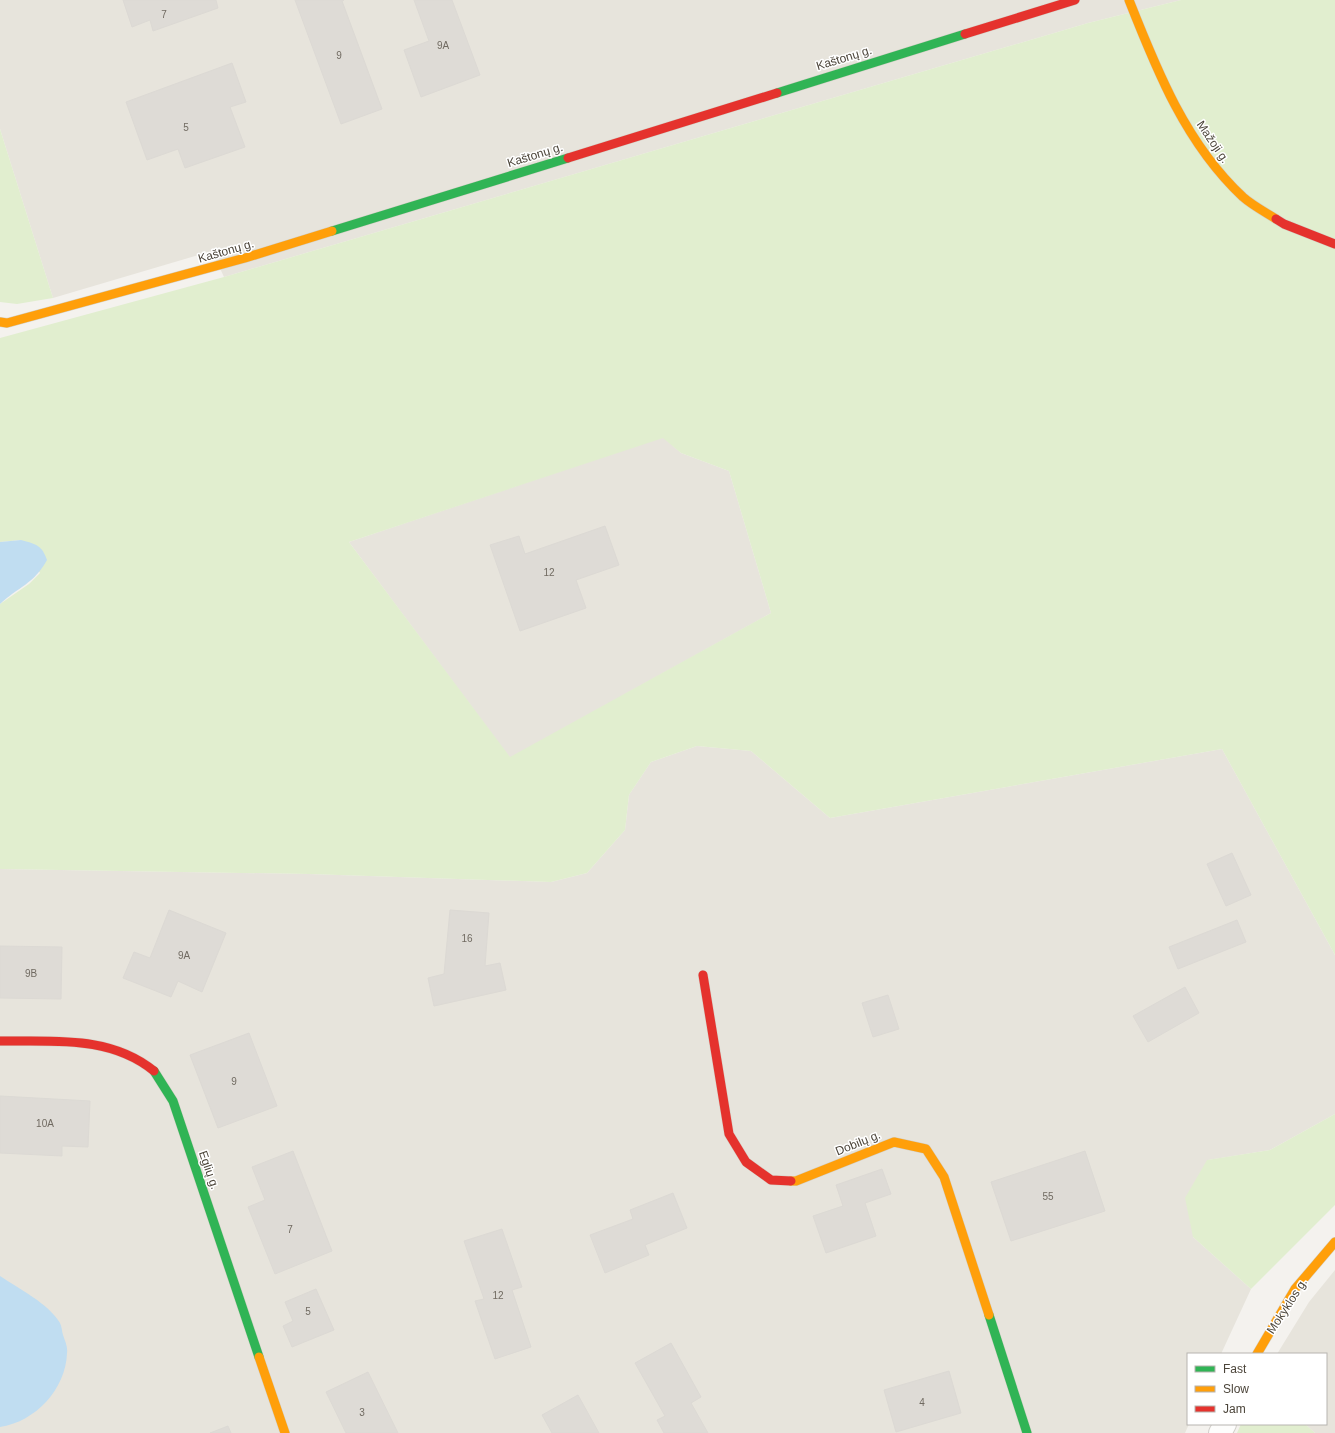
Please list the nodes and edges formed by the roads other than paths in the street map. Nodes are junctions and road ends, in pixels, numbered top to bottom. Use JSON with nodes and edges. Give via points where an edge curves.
{"nodes":[{"id":1,"x":1075,"y":0,"type":"edge"},
{"id":2,"x":1129,"y":0,"type":"edge"},
{"id":3,"x":1335,"y":244,"type":"edge"},
{"id":4,"x":0,"y":322,"type":"edge"},
{"id":5,"x":703,"y":975,"type":"dead end"},
{"id":6,"x":0,"y":1041,"type":"edge"},
{"id":7,"x":1335,"y":1242,"type":"edge"},
{"id":8,"x":1258,"y":1353,"type":"edge"},
{"id":9,"x":285,"y":1433,"type":"edge"},
{"id":10,"x":1027,"y":1433,"type":"edge"}],
"edges":[{"from":1,"to":4,"type":"street","name":"Kaštonų g.","via":[[245,258],[7,323]]},
{"from":2,"to":3,"type":"street","name":"Mažoji g.","via":[[1157,70],[1212,166],[1244,198],[1284,224]]},
{"from":5,"to":10,"type":"street","name":"Dobilų g.","via":[[728,1134],[746,1162],[771,1180],[796,1181],[894,1142],[926,1149],[944,1177]]},
{"from":6,"to":9,"type":"street","name":"Eglių g.","via":[[96,1044],[131,1053],[155,1072],[173,1101]]},
{"from":7,"to":8,"type":"street","name":"Mokyklos g.","via":[[1295,1289]]}]}
